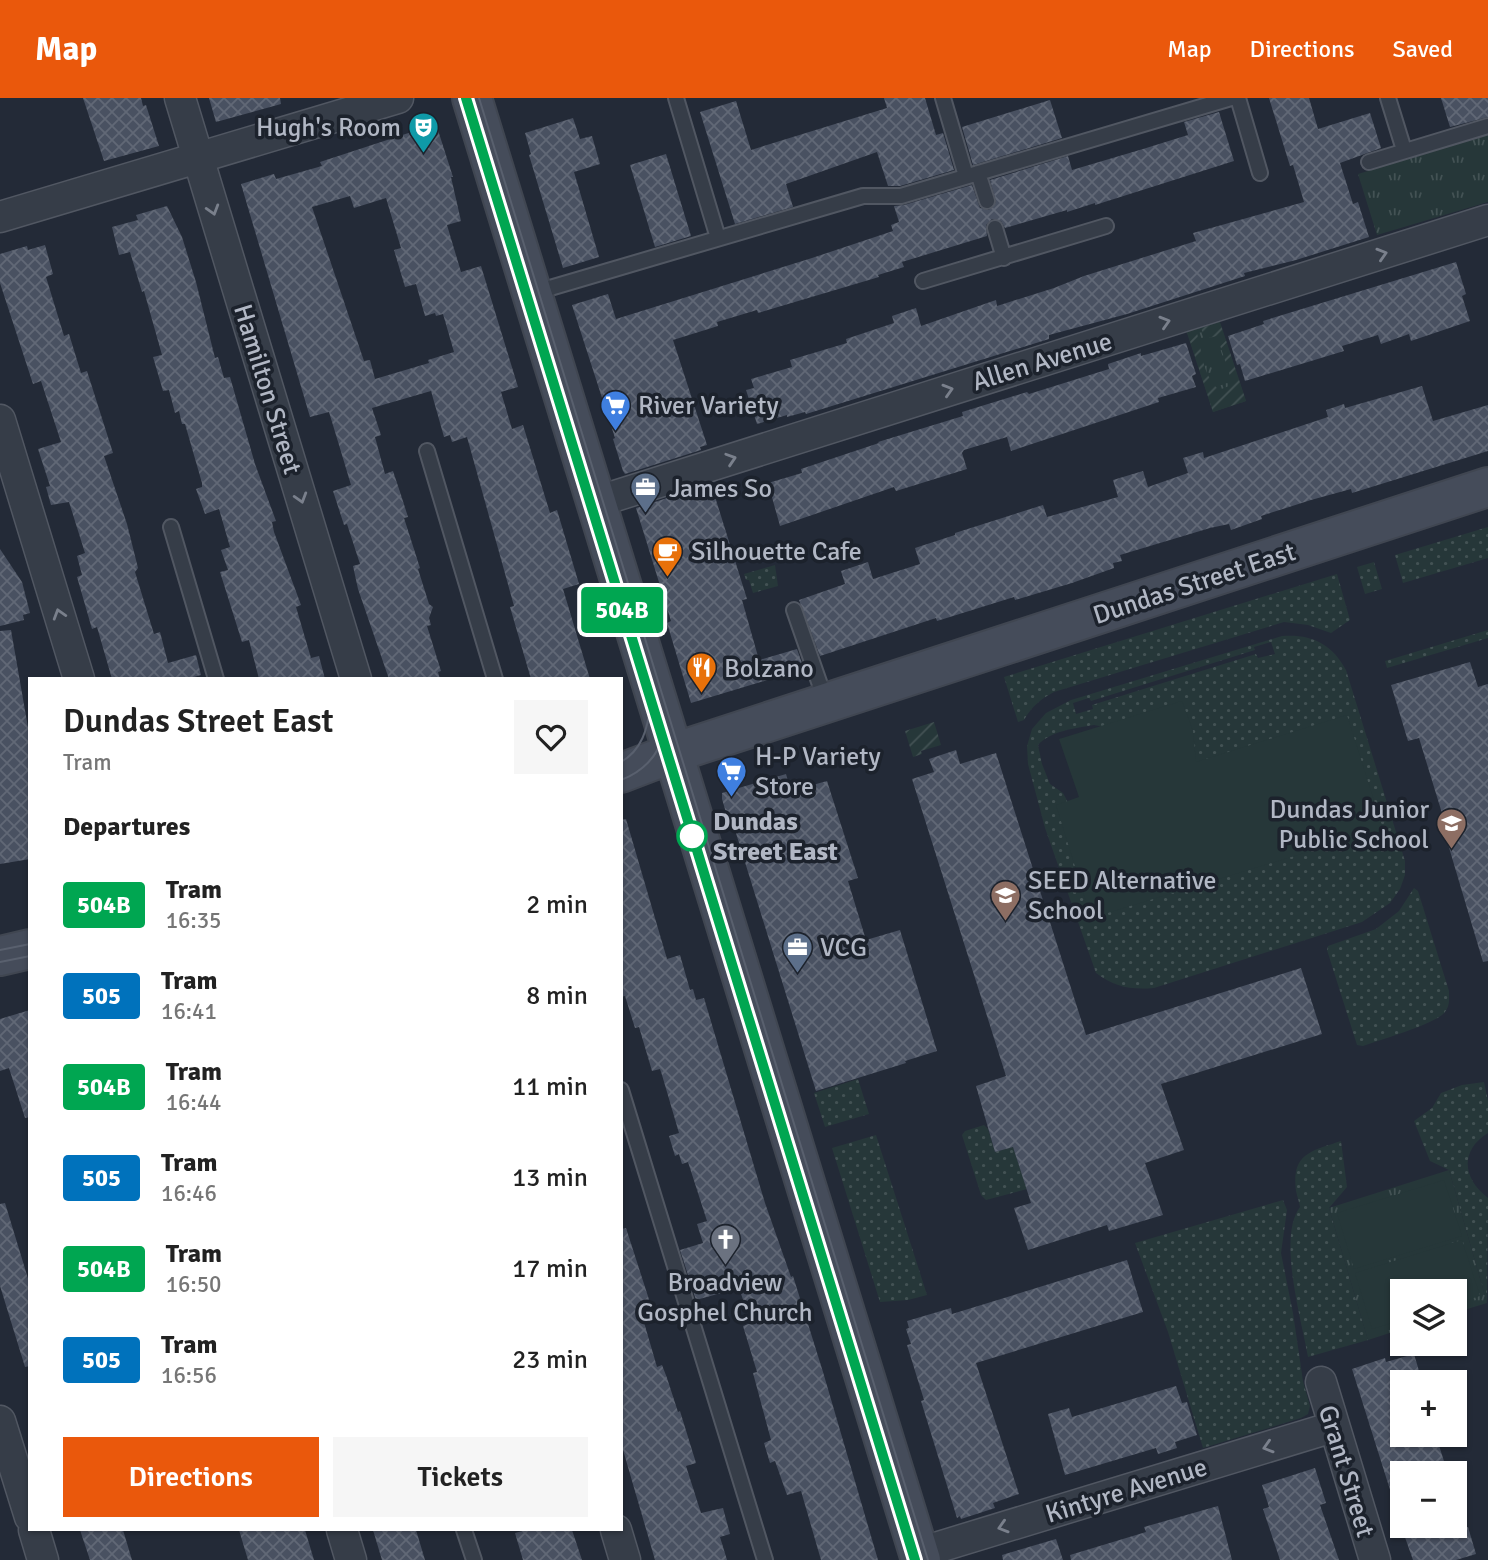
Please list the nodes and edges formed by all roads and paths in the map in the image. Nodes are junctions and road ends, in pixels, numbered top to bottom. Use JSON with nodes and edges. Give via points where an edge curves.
{"nodes":[{"id":1,"x":180,"y":98,"type":"edge"},
{"id":2,"x":398,"y":98,"type":"edge"},
{"id":3,"x":472,"y":98,"type":"edge"},
{"id":4,"x":676,"y":98,"type":"edge"},
{"id":5,"x":943,"y":98,"type":"edge"},
{"id":6,"x":1231,"y":98,"type":"edge"},
{"id":7,"x":1238,"y":98,"type":"edge"},
{"id":8,"x":1388,"y":98,"type":"edge"},
{"id":9,"x":1488,"y":126,"type":"edge"},
{"id":10,"x":1404,"y":150,"type":"junction"},
{"id":11,"x":197,"y":158,"type":"junction"},
{"id":12,"x":1369,"y":162,"type":"dead end"},
{"id":13,"x":1260,"y":173,"type":"dead end"},
{"id":14,"x":972,"y":174,"type":"junction"},
{"id":15,"x":987,"y":201,"type":"dead end"},
{"id":16,"x":0,"y":217,"type":"edge"},
{"id":17,"x":1488,"y":220,"type":"edge"},
{"id":18,"x":1106,"y":226,"type":"dead end"},
{"id":19,"x":995,"y":228,"type":"dead end"},
{"id":20,"x":718,"y":238,"type":"junction"},
{"id":21,"x":1004,"y":258,"type":"junction"},
{"id":22,"x":923,"y":281,"type":"dead end"},
{"id":23,"x":532,"y":294,"type":"junction"},
{"id":24,"x":0,"y":420,"type":"edge"},
{"id":25,"x":426,"y":451,"type":"dead end"},
{"id":26,"x":1488,"y":487,"type":"edge"},
{"id":27,"x":596,"y":502,"type":"junction"},
{"id":28,"x":171,"y":527,"type":"dead end"},
{"id":29,"x":794,"y":610,"type":"dead end"},
{"id":30,"x":78,"y":677,"type":"edge"},
{"id":31,"x":215,"y":677,"type":"edge"},
{"id":32,"x":355,"y":677,"type":"edge"},
{"id":33,"x":493,"y":677,"type":"edge"},
{"id":34,"x":826,"y":703,"type":"junction"},
{"id":35,"x":673,"y":753,"type":"junction"},
{"id":36,"x":623,"y":772,"type":"edge"},
{"id":37,"x":28,"y":949,"type":"edge"},
{"id":38,"x":0,"y":956,"type":"edge"},
{"id":39,"x":623,"y":1097,"type":"edge"},
{"id":40,"x":1321,"y":1382,"type":"dead end"},
{"id":41,"x":0,"y":1420,"type":"edge"},
{"id":42,"x":1333,"y":1427,"type":"junction"},
{"id":43,"x":27,"y":1499,"type":"edge"},
{"id":44,"x":34,"y":1531,"type":"edge"},
{"id":45,"x":342,"y":1531,"type":"edge"},
{"id":46,"x":464,"y":1531,"type":"edge"},
{"id":47,"x":616,"y":1531,"type":"edge"},
{"id":48,"x":920,"y":1556,"type":"edge"},
{"id":49,"x":43,"y":1560,"type":"edge"},
{"id":50,"x":351,"y":1560,"type":"edge"},
{"id":51,"x":474,"y":1560,"type":"edge"},
{"id":52,"x":625,"y":1560,"type":"edge"},
{"id":53,"x":765,"y":1560,"type":"edge"},
{"id":54,"x":1375,"y":1560,"type":"edge"}],
"edges":[{"from":1,"to":11,"type":"street","name":"Hamilton Street"},
{"from":2,"to":11,"type":"street"},
{"from":3,"to":23,"type":"main road"},
{"from":4,"to":20,"type":"lane"},
{"from":5,"to":14,"type":"lane"},
{"from":6,"to":14,"type":"lane"},
{"from":7,"to":13,"type":"lane"},
{"from":8,"to":10,"type":"lane"},
{"from":9,"to":10,"type":"lane"},
{"from":10,"to":12,"type":"lane"},
{"from":11,"to":16,"type":"street"},
{"from":11,"to":32,"type":"street","name":"Hamilton Street","one_way":true},
{"from":14,"to":15,"type":"lane"},
{"from":14,"to":20,"type":"lane","via":[[901,196],[863,196]]},
{"from":27,"to":17,"type":"street","name":"Allen Avenue","one_way":true},
{"from":18,"to":21,"type":"lane"},
{"from":19,"to":21,"type":"lane"},
{"from":20,"to":23,"type":"lane"},
{"from":21,"to":22,"type":"lane"},
{"from":23,"to":27,"type":"main road"},
{"from":30,"to":24,"type":"street","one_way":true},
{"from":25,"to":33,"type":"lane"},
{"from":26,"to":34,"type":"main road","name":"Dundas Street East"},
{"from":27,"to":35,"type":"main road"},
{"from":28,"to":31,"type":"lane"},
{"from":29,"to":34,"type":"lane"},
{"from":34,"to":35,"type":"main road","name":"Dundas Street East"},
{"from":35,"to":36,"type":"main road","name":"Dundas Street East"},
{"from":35,"to":48,"type":"main road"},
{"from":37,"to":38,"type":"main road"},
{"from":39,"to":53,"type":"lane"},
{"from":40,"to":42,"type":"street","name":"Grant Street"},
{"from":41,"to":43,"type":"street"},
{"from":42,"to":48,"type":"street","name":"Kintyre Avenue","one_way":true},
{"from":42,"to":54,"type":"street","name":"Grant Street"},
{"from":44,"to":49,"type":"street"},
{"from":45,"to":50,"type":"street"},
{"from":46,"to":51,"type":"lane"},
{"from":47,"to":52,"type":"street"}]}
